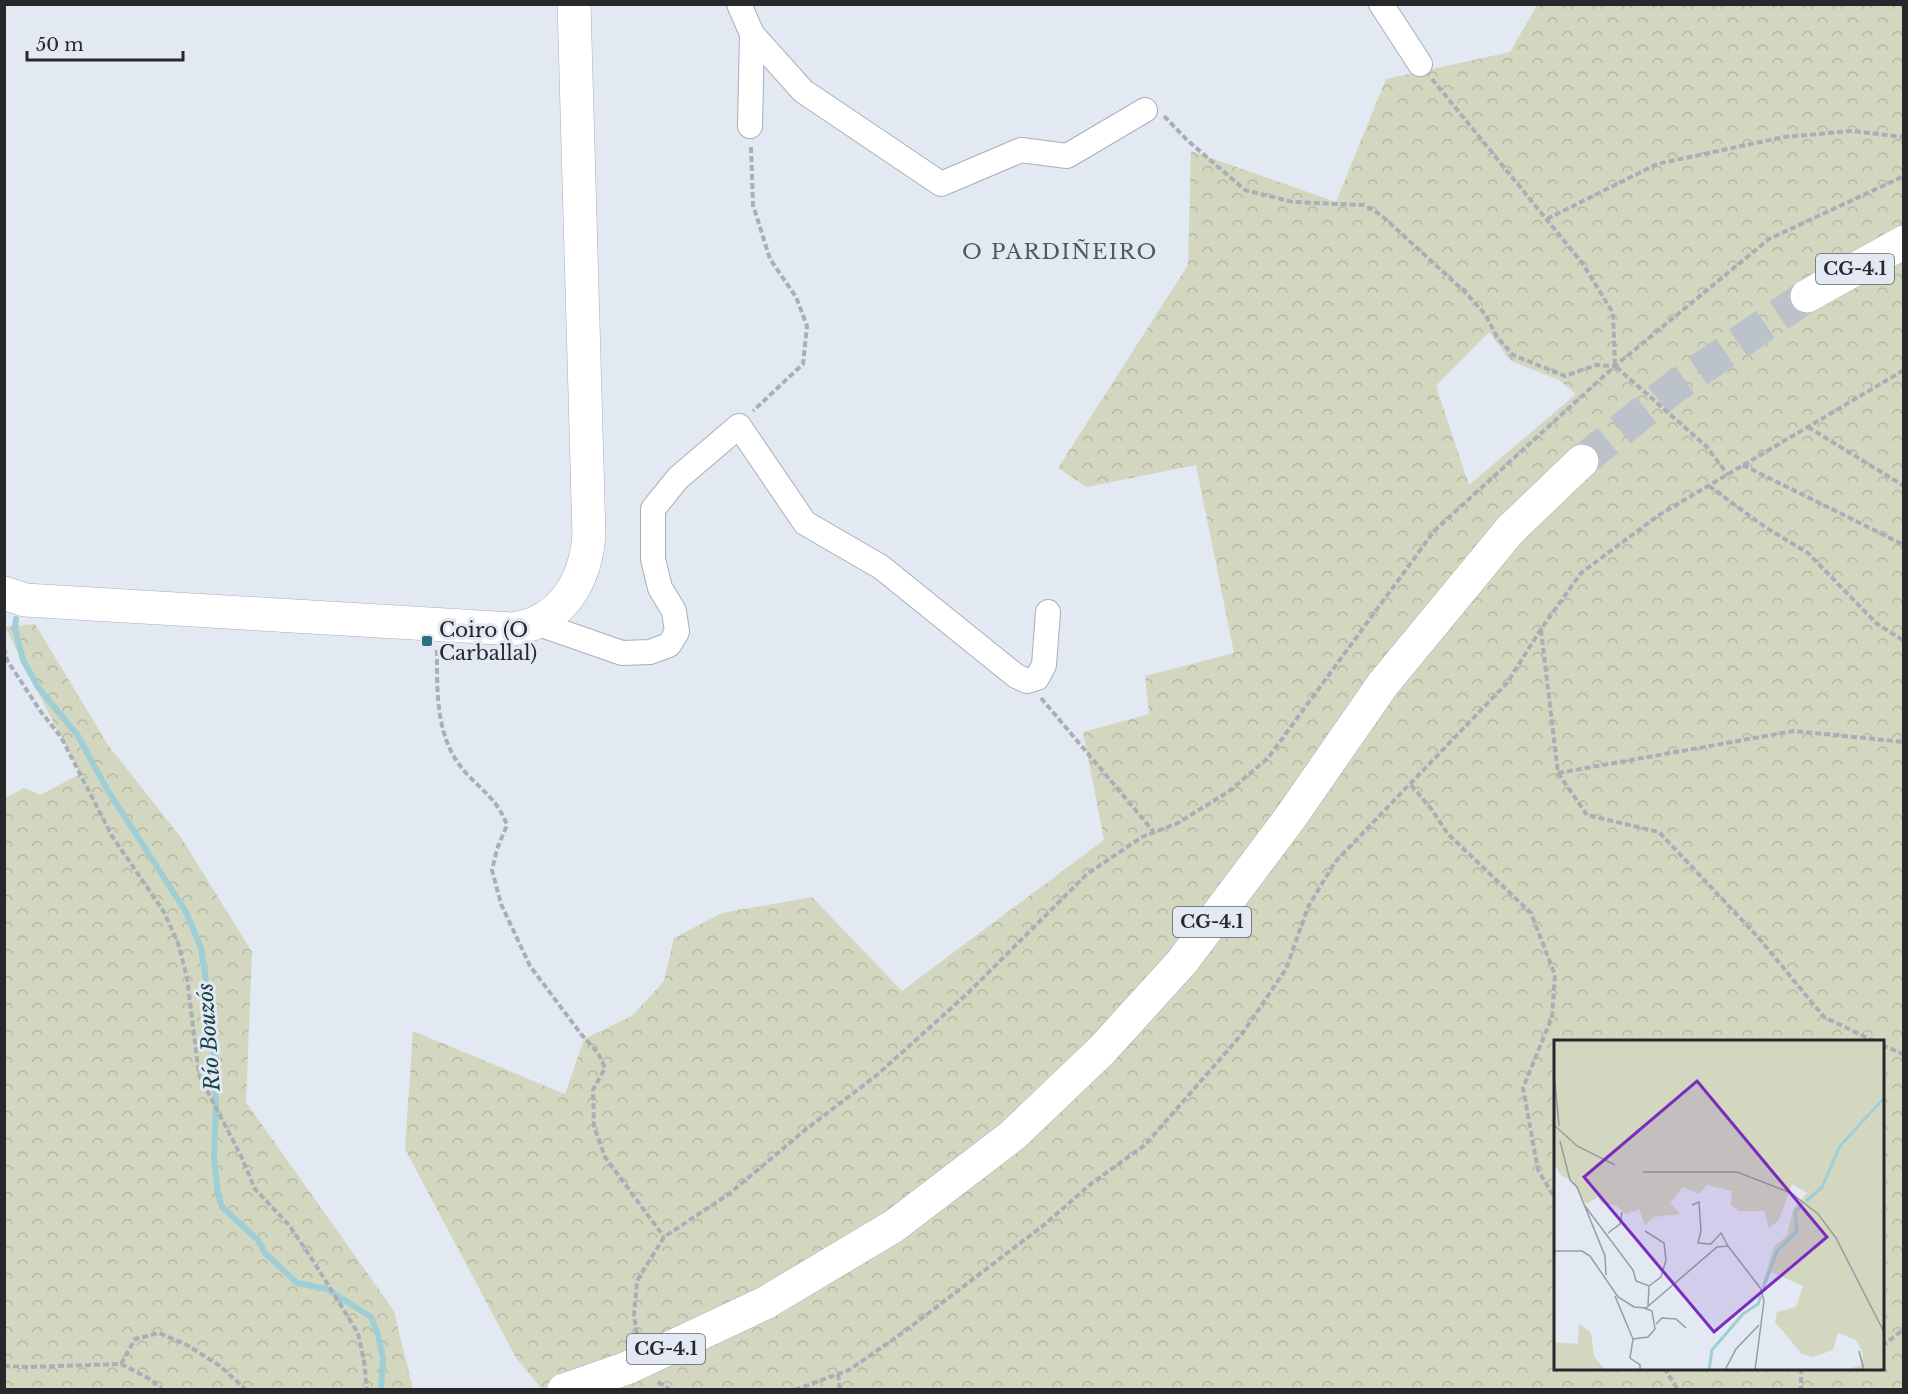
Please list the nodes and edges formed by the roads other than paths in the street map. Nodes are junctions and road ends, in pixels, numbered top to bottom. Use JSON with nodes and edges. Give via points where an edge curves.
{"nodes":[{"id":1,"x":574,"y":4,"type":"edge"},
{"id":2,"x":739,"y":4,"type":"edge"},
{"id":3,"x":1381,"y":4,"type":"edge"},
{"id":4,"x":752,"y":34,"type":"junction"},
{"id":5,"x":1420,"y":64,"type":"road end"},
{"id":6,"x":1144,"y":110,"type":"road end"},
{"id":7,"x":750,"y":126,"type":"road end"},
{"id":8,"x":1904,"y":242,"type":"edge"},
{"id":9,"x":1807,"y":296,"type":"tunnel mouth"},
{"id":10,"x":1582,"y":461,"type":"tunnel mouth"},
{"id":11,"x":4,"y":593,"type":"edge"},
{"id":12,"x":1048,"y":612,"type":"dead end"},
{"id":13,"x":536,"y":623,"type":"junction"},
{"id":14,"x":564,"y":1389,"type":"edge"}],
"edges":[{"from":1,"to":13,"type":"main road","via":[[589,536],[580,578],[569,596]]},
{"from":2,"to":4,"type":"street"},
{"from":3,"to":5,"type":"street"},
{"from":4,"to":6,"type":"street","via":[[804,91],[941,184],[1022,150],[1067,156]]},
{"from":4,"to":7,"type":"street"},
{"from":8,"to":9,"type":"main road","number":"CG-4.1"},
{"from":10,"to":14,"type":"main road","number":"CG-4.1","bridge":true,"via":[[1510,530],[1383,684],[1290,818],[1182,962],[1102,1050],[1013,1135],[903,1219],[765,1303],[627,1368]]},
{"from":11,"to":13,"type":"main road","via":[[25,600],[513,630]]},
{"from":12,"to":13,"type":"street","via":[[1044,665],[1037,678],[1028,681],[1016,676],[881,567],[805,523],[739,426],[678,478],[654,509],[653,559],[660,588],[674,611],[677,632],[669,645],[650,652],[622,653]]}]}
